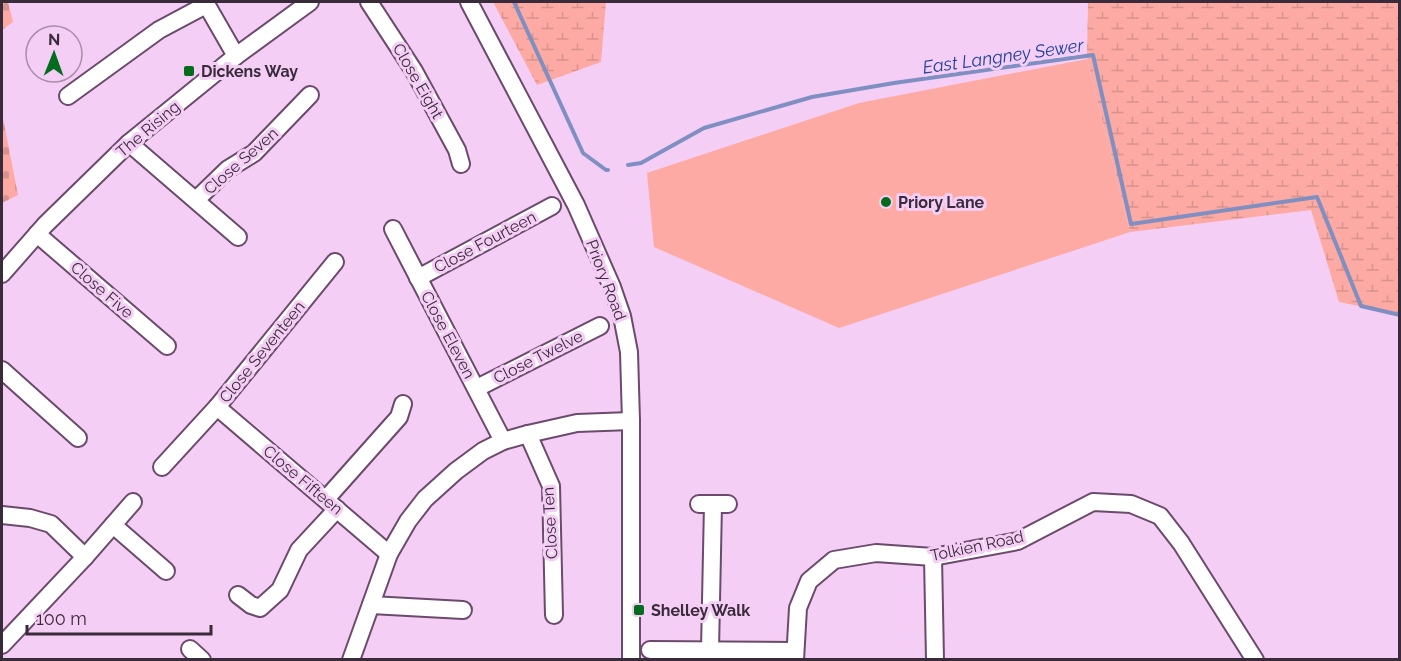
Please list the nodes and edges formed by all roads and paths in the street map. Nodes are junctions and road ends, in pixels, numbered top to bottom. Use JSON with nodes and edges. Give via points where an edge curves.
{"nodes":[{"id":1,"x":310,"y":2,"type":"edge"},
{"id":2,"x":369,"y":2,"type":"edge"},
{"id":3,"x":469,"y":2,"type":"edge"},
{"id":4,"x":205,"y":3,"type":"edge"},
{"id":5,"x":236,"y":56,"type":"junction"},
{"id":6,"x":310,"y":95,"type":"dead end"},
{"id":7,"x":68,"y":96,"type":"dead end"},
{"id":8,"x":129,"y":142,"type":"junction"},
{"id":9,"x":461,"y":164,"type":"dead end"},
{"id":10,"x":196,"y":200,"type":"junction"},
{"id":11,"x":552,"y":206,"type":"dead end"},
{"id":12,"x":393,"y":229,"type":"dead end"},
{"id":13,"x":37,"y":234,"type":"junction"},
{"id":14,"x":238,"y":237,"type":"dead end"},
{"id":15,"x":335,"y":262,"type":"dead end"},
{"id":16,"x":2,"y":274,"type":"edge"},
{"id":17,"x":418,"y":278,"type":"junction"},
{"id":18,"x":600,"y":326,"type":"dead end"},
{"id":19,"x":167,"y":346,"type":"dead end"},
{"id":20,"x":2,"y":370,"type":"edge"},
{"id":21,"x":477,"y":388,"type":"junction"},
{"id":22,"x":218,"y":407,"type":"junction"},
{"id":23,"x":405,"y":415,"type":"dead end"},
{"id":24,"x":631,"y":421,"type":"junction"},
{"id":25,"x":528,"y":434,"type":"junction"},
{"id":26,"x":78,"y":438,"type":"dead end"},
{"id":27,"x":503,"y":441,"type":"junction"},
{"id":28,"x":162,"y":467,"type":"dead end"},
{"id":29,"x":133,"y":502,"type":"dead end"},
{"id":30,"x":331,"y":504,"type":"junction"},
{"id":31,"x":713,"y":504,"type":"dead end"},
{"id":32,"x":2,"y":515,"type":"edge"},
{"id":33,"x":113,"y":525,"type":"junction"},
{"id":34,"x":389,"y":554,"type":"junction"},
{"id":35,"x":85,"y":557,"type":"junction"},
{"id":36,"x":933,"y":557,"type":"junction"},
{"id":37,"x":166,"y":572,"type":"dead end"},
{"id":38,"x":238,"y":595,"type":"dead end"},
{"id":39,"x":371,"y":604,"type":"junction"},
{"id":40,"x":463,"y":610,"type":"dead end"},
{"id":41,"x":554,"y":615,"type":"dead end"},
{"id":42,"x":2,"y":645,"type":"edge"},
{"id":43,"x":650,"y":648,"type":"edge"},
{"id":44,"x":710,"y":651,"type":"junction"},
{"id":45,"x":795,"y":655,"type":"edge"},
{"id":46,"x":351,"y":660,"type":"edge"},
{"id":47,"x":631,"y":660,"type":"edge"},
{"id":48,"x":935,"y":660,"type":"edge"},
{"id":49,"x":1255,"y":660,"type":"edge"}],
"edges":[{"from":1,"to":5,"type":"street","name":"The Rising"},
{"from":2,"to":9,"type":"street","name":"Close Eight","via":[[414,71]]},
{"from":3,"to":24,"type":"street","name":"Priory Road","via":[[576,204],[612,286],[629,352]]},
{"from":4,"to":5,"type":"street"},
{"from":4,"to":7,"type":"street","via":[[159,30]]},
{"from":5,"to":8,"type":"street","name":"The Rising"},
{"from":6,"to":10,"type":"street","name":"Close Seven","via":[[254,153],[228,169]]},
{"from":8,"to":10,"type":"street"},
{"from":8,"to":13,"type":"street","name":"The Rising"},
{"from":10,"to":14,"type":"street"},
{"from":11,"to":17,"type":"street","name":"Close Fourteen"},
{"from":12,"to":17,"type":"street","name":"Close Eleven"},
{"from":13,"to":16,"type":"street","name":"The Rising"},
{"from":13,"to":19,"type":"street","name":"Close Five"},
{"from":15,"to":22,"type":"street","name":"Close Seventeen"},
{"from":17,"to":21,"type":"street","name":"Close Eleven"},
{"from":18,"to":21,"type":"street","name":"Close Twelve"},
{"from":20,"to":26,"type":"street"},
{"from":21,"to":27,"type":"street","name":"Close Eleven"},
{"from":22,"to":28,"type":"street","name":"Close Seventeen","via":[[193,445]]},
{"from":22,"to":30,"type":"street","name":"Close Fifteen"},
{"from":23,"to":30,"type":"street"},
{"from":24,"to":25,"type":"street","via":[[577,423]]},
{"from":24,"to":47,"type":"street","name":"Priory Road"},
{"from":25,"to":27,"type":"street"},
{"from":25,"to":41,"type":"street","name":"Close Ten","via":[[551,486]]},
{"from":27,"to":34,"type":"street","via":[[456,471],[425,499]]},
{"from":29,"to":33,"type":"street"},
{"from":30,"to":34,"type":"street","name":"Close Fifteen"},
{"from":30,"to":38,"type":"street","via":[[299,550],[280,597],[260,608]]},
{"from":31,"to":44,"type":"street"},
{"from":32,"to":35,"type":"street","via":[[51,524]]},
{"from":33,"to":35,"type":"street"},
{"from":33,"to":37,"type":"street"},
{"from":34,"to":39,"type":"street"},
{"from":35,"to":42,"type":"street"},
{"from":36,"to":45,"type":"street","name":"Tolkien Road","via":[[876,553],[834,560],[809,582],[798,608]]},
{"from":36,"to":48,"type":"street"},
{"from":36,"to":49,"type":"street","name":"Tolkien Road","via":[[1018,541],[1093,502],[1131,504],[1160,516]]},
{"from":39,"to":40,"type":"street"},
{"from":39,"to":46,"type":"street"},
{"from":43,"to":44,"type":"street"},
{"from":44,"to":45,"type":"street"}]}
